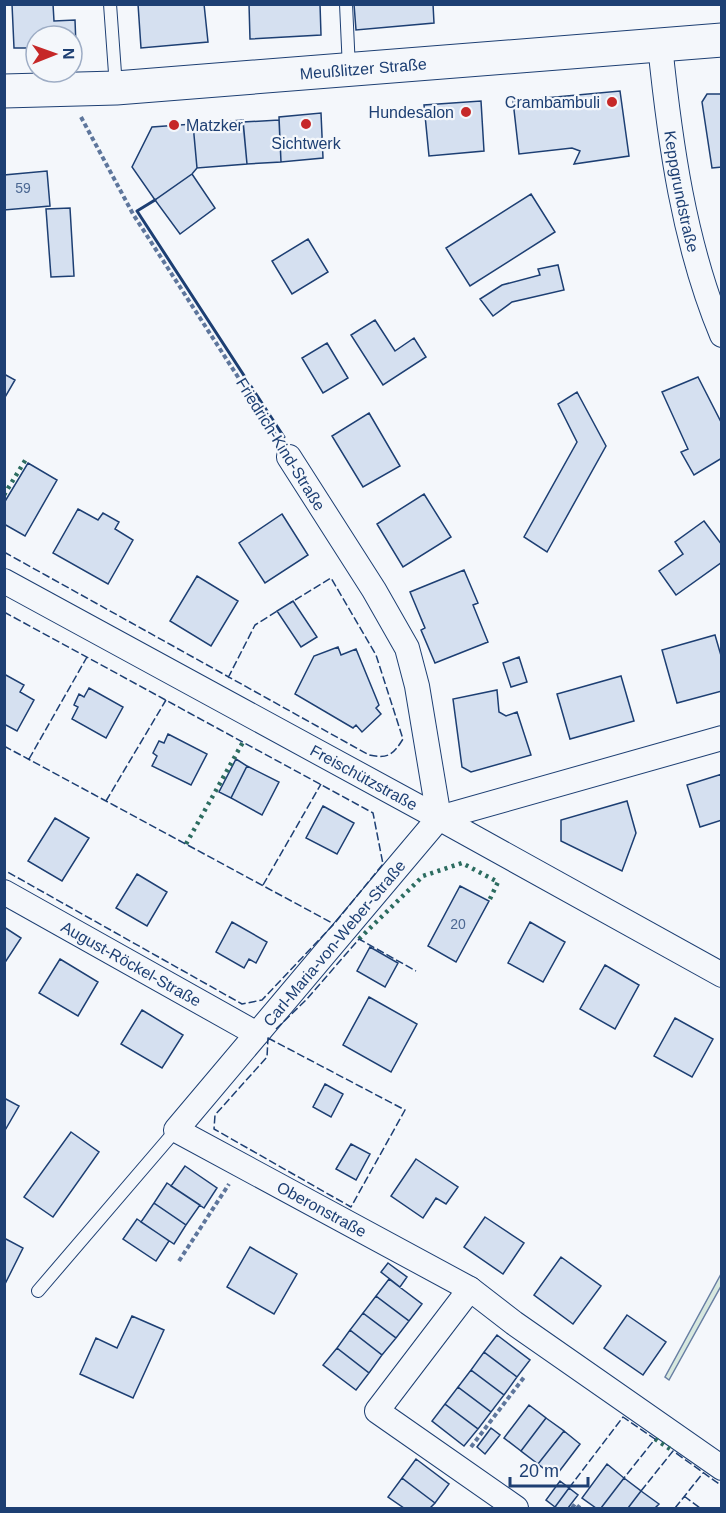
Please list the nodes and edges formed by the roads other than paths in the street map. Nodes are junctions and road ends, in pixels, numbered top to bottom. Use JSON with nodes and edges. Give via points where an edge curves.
{"nodes":[{"id":1,"x":110,"y":4,"type":"edge"},
{"id":2,"x":346,"y":4,"type":"edge"},
{"id":3,"x":722,"y":39,"type":"edge"},
{"id":4,"x":660,"y":45,"type":"junction"},
{"id":5,"x":349,"y":69,"type":"junction"},
{"id":6,"x":116,"y":88,"type":"junction"},
{"id":7,"x":4,"y":91,"type":"edge"},
{"id":8,"x":722,"y":335,"type":"edge"},
{"id":9,"x":289,"y":456,"type":"road end"},
{"id":10,"x":4,"y":581,"type":"edge"},
{"id":11,"x":722,"y":738,"type":"edge"},
{"id":12,"x":439,"y":818,"type":"junction"},
{"id":13,"x":4,"y":892,"type":"edge"},
{"id":14,"x":722,"y":975,"type":"edge"},
{"id":15,"x":257,"y":1034,"type":"junction"},
{"id":16,"x":176,"y":1130,"type":"junction"},
{"id":17,"x":470,"y":1289,"type":"junction"},
{"id":18,"x":38,"y":1291,"type":"dead end"},
{"id":19,"x":722,"y":1468,"type":"edge"},
{"id":20,"x":516,"y":1509,"type":"edge"}],
"edges":[{"from":1,"to":6,"type":"lane"},
{"from":2,"to":5,"type":"lane"},
{"from":3,"to":4,"type":"street","name":"Meußlitzer Straße"},
{"from":4,"to":5,"type":"street","name":"Meußlitzer Straße"},
{"from":4,"to":8,"type":"street","name":"Keppgrundstraße","via":[[674,160],[693,249]]},
{"from":5,"to":6,"type":"street","name":"Meußlitzer Straße"},
{"from":6,"to":7,"type":"street","name":"Meußlitzer Straße"},
{"from":9,"to":12,"type":"street","name":"Friedrich-Kind-Straße","via":[[407,648]]},
{"from":10,"to":12,"type":"street","name":"Freischützstraße"},
{"from":11,"to":12,"type":"street"},
{"from":12,"to":14,"type":"street","name":"Freischützstraße"},
{"from":12,"to":15,"type":"street","name":"Carl-Maria-von-Weber-Straße"},
{"from":13,"to":15,"type":"street","name":"August-Röckel-Straße"},
{"from":15,"to":16,"type":"street","name":"Carl-Maria-von-Weber-Straße"},
{"from":16,"to":17,"type":"street","name":"Oberonstraße"},
{"from":16,"to":18,"type":"lane","name":"Carl-Maria-von-Weber-Straße"},
{"from":17,"to":19,"type":"street","name":"Oberonstraße"},
{"from":17,"to":20,"type":"street","via":[[377,1411]]}]}
